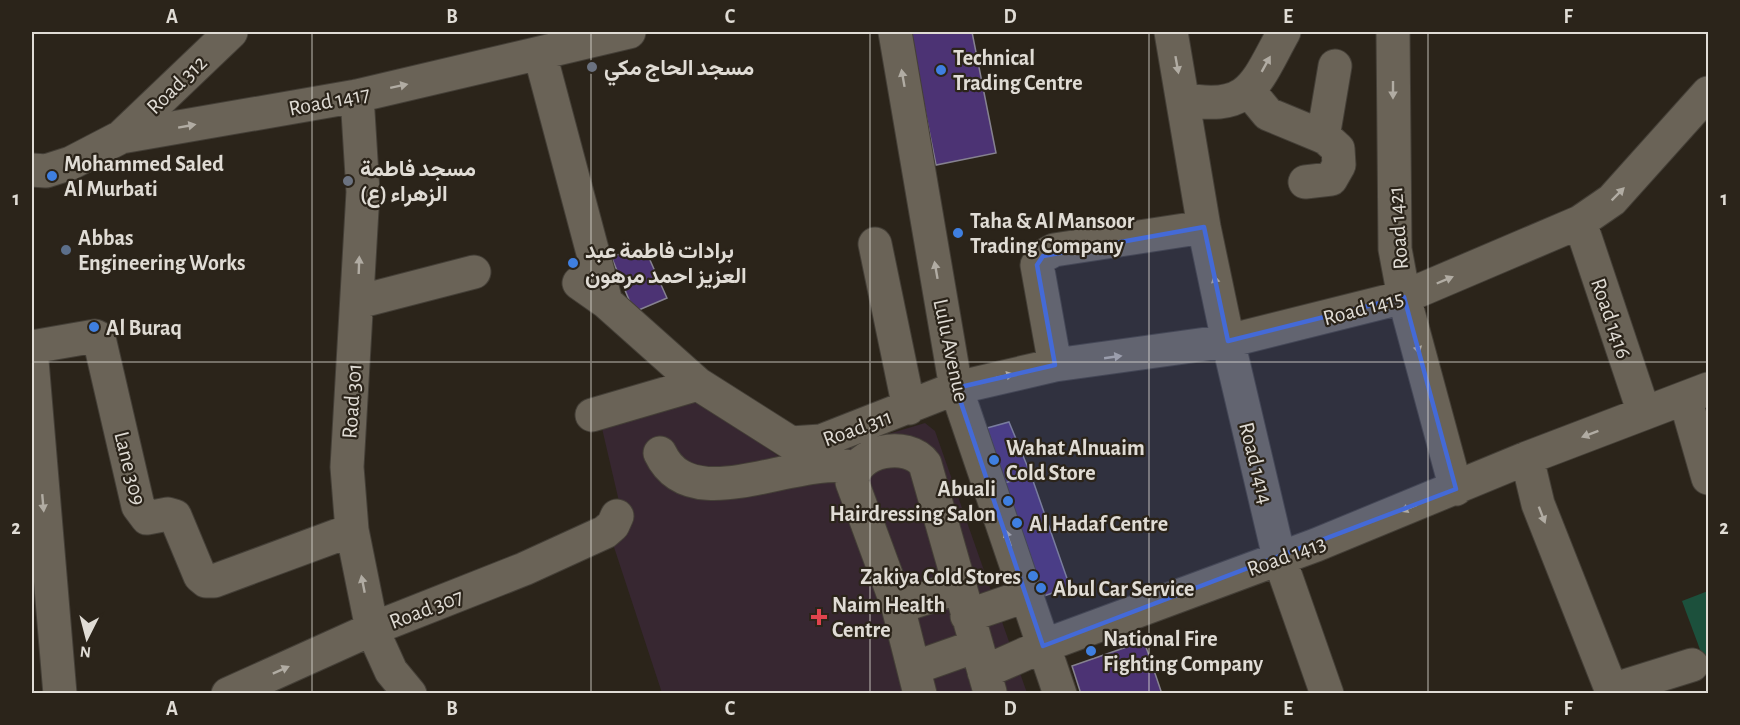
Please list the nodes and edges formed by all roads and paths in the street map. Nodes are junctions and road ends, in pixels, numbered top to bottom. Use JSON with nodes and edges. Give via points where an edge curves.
{"nodes":[{"id":1,"x":231,"y":32,"type":"edge"},
{"id":2,"x":895,"y":32,"type":"edge"},
{"id":3,"x":1171,"y":32,"type":"edge"},
{"id":4,"x":1284,"y":32,"type":"edge"},
{"id":5,"x":1393,"y":32,"type":"edge"},
{"id":6,"x":615,"y":33,"type":"edge"},
{"id":7,"x":540,"y":54,"type":"junction"},
{"id":8,"x":1335,"y":66,"type":"dead end"},
{"id":9,"x":1249,"y":91,"type":"junction"},
{"id":10,"x":1708,"y":93,"type":"edge"},
{"id":11,"x":357,"y":96,"type":"junction"},
{"id":12,"x":1183,"y":99,"type":"junction"},
{"id":13,"x":1323,"y":136,"type":"junction"},
{"id":14,"x":121,"y":137,"type":"junction"},
{"id":15,"x":32,"y":171,"type":"edge"},
{"id":16,"x":1305,"y":182,"type":"dead end"},
{"id":17,"x":1580,"y":222,"type":"junction"},
{"id":18,"x":1204,"y":227,"type":"junction"},
{"id":19,"x":876,"y":244,"type":"dead end"},
{"id":20,"x":474,"y":272,"type":"dead end"},
{"id":21,"x":579,"y":283,"type":"dead end"},
{"id":22,"x":1404,"y":297,"type":"junction"},
{"id":23,"x":358,"y":302,"type":"junction"},
{"id":24,"x":606,"y":302,"type":"junction"},
{"id":25,"x":1227,"y":341,"type":"junction"},
{"id":26,"x":32,"y":346,"type":"edge"},
{"id":27,"x":32,"y":362,"type":"edge"},
{"id":28,"x":1055,"y":365,"type":"junction"},
{"id":29,"x":698,"y":384,"type":"junction"},
{"id":30,"x":956,"y":388,"type":"junction"},
{"id":31,"x":1697,"y":394,"type":"edge"},
{"id":32,"x":909,"y":408,"type":"junction"},
{"id":33,"x":1644,"y":413,"type":"junction"},
{"id":34,"x":592,"y":415,"type":"dead end"},
{"id":35,"x":660,"y":453,"type":"dead end"},
{"id":36,"x":1527,"y":459,"type":"junction"},
{"id":37,"x":855,"y":468,"type":"junction"},
{"id":38,"x":1708,"y":478,"type":"edge"},
{"id":39,"x":1456,"y":489,"type":"junction"},
{"id":40,"x":617,"y":516,"type":"dead end"},
{"id":41,"x":352,"y":530,"type":"junction"},
{"id":42,"x":1279,"y":557,"type":"junction"},
{"id":43,"x":1028,"y":595,"type":"junction"},
{"id":44,"x":898,"y":607,"type":"junction"},
{"id":45,"x":372,"y":629,"type":"junction"},
{"id":46,"x":975,"y":643,"type":"edge"},
{"id":47,"x":1043,"y":646,"type":"junction"},
{"id":48,"x":1692,"y":665,"type":"dead end"},
{"id":49,"x":917,"y":681,"type":"edge"},
{"id":50,"x":1612,"y":692,"type":"edge"},
{"id":51,"x":60,"y":693,"type":"edge"},
{"id":52,"x":228,"y":693,"type":"edge"},
{"id":53,"x":410,"y":693,"type":"edge"},
{"id":54,"x":1060,"y":693,"type":"edge"},
{"id":55,"x":1327,"y":693,"type":"edge"}],
"edges":[{"from":1,"to":14,"type":"street","name":"Road 312"},
{"from":30,"to":2,"type":"street","name":"Lulu Avenue","one_way":true},
{"from":3,"to":12,"type":"street","name":"Road 1414","one_way":true},
{"from":9,"to":4,"type":"street","one_way":true},
{"from":5,"to":22,"type":"street","name":"Road 1421","one_way":true,"via":[[1395,249]]},
{"from":6,"to":7,"type":"street","name":"Road 1417"},
{"from":11,"to":7,"type":"street","name":"Road 1417","one_way":true},
{"from":7,"to":24,"type":"street"},
{"from":8,"to":13,"type":"street"},
{"from":9,"to":12,"type":"street","via":[[1228,102]]},
{"from":9,"to":13,"type":"street","via":[[1268,114]]},
{"from":17,"to":10,"type":"street","name":"Road 1415","one_way":true,"via":[[1612,200]]},
{"from":14,"to":11,"type":"street","name":"Road 1417","one_way":true},
{"from":23,"to":11,"type":"street","name":"Road 301","one_way":true,"via":[[363,192]]},
{"from":12,"to":18,"type":"street","name":"Road 1414"},
{"from":13,"to":16,"type":"street","via":[[1338,149],[1339,165],[1323,182]]},
{"from":14,"to":15,"type":"street","name":"Road 1417","via":[[71,163]]},
{"from":22,"to":17,"type":"street","name":"Road 1415","one_way":true},
{"from":17,"to":33,"type":"street","name":"Road 1416"},
{"from":25,"to":18,"type":"street","name":"Road 1414","one_way":true},
{"from":18,"to":28,"type":"street","via":[[1054,250],[1043,256],[1037,265]]},
{"from":19,"to":32,"type":"street"},
{"from":20,"to":23,"type":"street"},
{"from":21,"to":24,"type":"street","name":"Road 311"},
{"from":22,"to":25,"type":"street","name":"Road 1415"},
{"from":22,"to":39,"type":"street","name":"Road 1421","one_way":true},
{"from":23,"to":41,"type":"street","name":"Road 301","via":[[347,467]]},
{"from":24,"to":29,"type":"street","name":"Road 311"},
{"from":28,"to":25,"type":"street","name":"Road 1415","one_way":true},
{"from":25,"to":42,"type":"street","name":"Road 1414"},
{"from":26,"to":41,"type":"street","name":"Lane 309","via":[[99,338],[138,507],[147,518],[176,516],[200,576],[206,581]]},
{"from":27,"to":51,"type":"street","one_way":true},
{"from":30,"to":28,"type":"street","name":"Road 1415","one_way":true},
{"from":29,"to":32,"type":"street","name":"Road 311","via":[[791,443],[820,441]]},
{"from":29,"to":34,"type":"street"},
{"from":30,"to":32,"type":"street","name":"Road 311"},
{"from":43,"to":30,"type":"street","name":"Lulu Avenue","one_way":true},
{"from":31,"to":33,"type":"street","name":"Road 1413"},
{"from":31,"to":38,"type":"street"},
{"from":33,"to":36,"type":"street","name":"Road 1413","one_way":true},
{"from":35,"to":37,"type":"street","via":[[666,466],[678,476],[708,485],[750,480],[812,465],[843,464]]},
{"from":36,"to":39,"type":"street","name":"Road 1413"},
{"from":36,"to":50,"type":"street","one_way":true,"via":[[1538,504]]},
{"from":37,"to":44,"type":"street","via":[[854,489]]},
{"from":37,"to":46,"type":"street","via":[[867,458],[897,450],[910,451],[926,464]]},
{"from":39,"to":42,"type":"street","name":"Road 1413","one_way":true},
{"from":40,"to":45,"type":"street","name":"Road 307","via":[[605,532],[585,542]]},
{"from":45,"to":41,"type":"street","name":"Road 301","one_way":true},
{"from":42,"to":47,"type":"street","name":"Road 1413"},
{"from":42,"to":55,"type":"street","name":"Road 1414"},
{"from":43,"to":46,"type":"street"},
{"from":43,"to":47,"type":"street","name":"Lulu Avenue"},
{"from":44,"to":46,"type":"street"},
{"from":44,"to":49,"type":"street"},
{"from":52,"to":45,"type":"street","name":"Road 307","one_way":true},
{"from":45,"to":53,"type":"street","name":"Road 301","via":[[391,671]]},
{"from":46,"to":47,"type":"street","name":"Road 1413"},
{"from":46,"to":49,"type":"street"},
{"from":47,"to":54,"type":"street","name":"Lulu Avenue"},
{"from":48,"to":50,"type":"street"}]}
